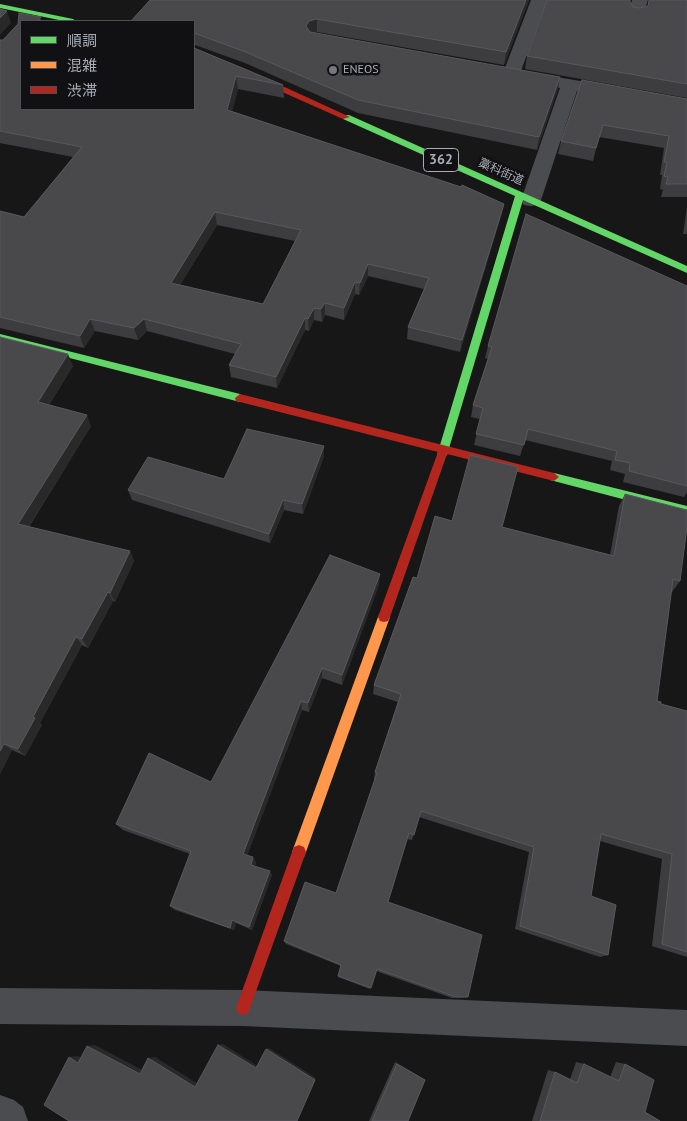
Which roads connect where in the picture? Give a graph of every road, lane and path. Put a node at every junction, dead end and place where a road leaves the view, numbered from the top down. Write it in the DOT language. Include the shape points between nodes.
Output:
graph roads {
  1 [pos="539,0"];
  2 [pos="0,6"];
  3 [pos="30,17"];
  4 [pos="62,20"];
  5 [pos="195,52"];
  6 [pos="493,70"];
  7 [pos="512,74"];
  8 [pos="570,84"];
  9 [pos="687,105"];
  10 [pos="526,197"];
  11 [pos="687,270"];
  12 [pos="0,337"];
  13 [pos="444,450"];
  14 [pos="687,511"];
  15 [pos="0,1006"];
  16 [pos="244,1008"];
  17 [pos="687,1028"];
  18 [pos="0,1114"];
  19 [pos="9,1121"];
  1 -- 7 [label="street"];
  2 -- 3 [label="main road"];
  3 -- 4 [label="main road"];
  5 -- 10 [label="main road, 藁科街道 / 362"];
  6 -- 7 [label="street"];
  7 -- 8 [label="street"];
  8 -- 9 [label="street"];
  8 -- 10 [label="street"];
  10 -- 11 [label="main road, 藁科街道 / 362"];
  10 -- 13 [label="main road"];
  12 -- 13 [label="main road"];
  13 -- 14 [label="main road"];
  13 -- 16 [label="main road"];
  15 -- 16 [label="street"];
  16 -- 17 [label="street"];
  18 -- 19 [label="street"];
}
